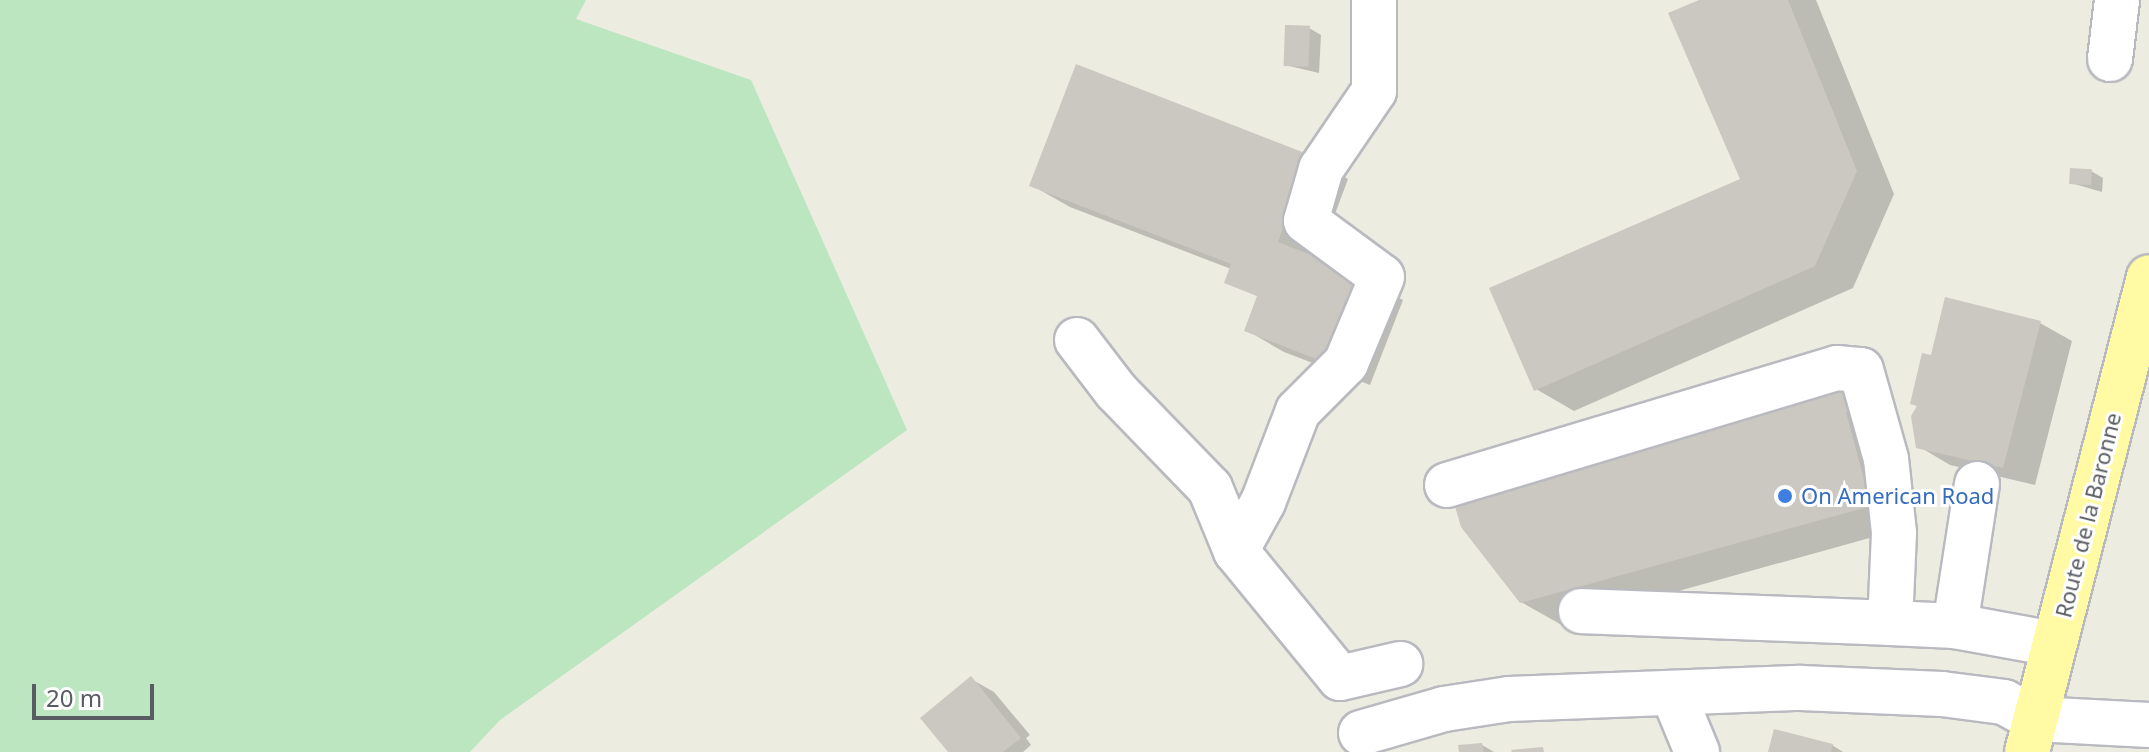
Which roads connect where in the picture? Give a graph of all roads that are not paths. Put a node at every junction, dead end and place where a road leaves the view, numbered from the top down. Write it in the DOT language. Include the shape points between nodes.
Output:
graph roads {
  1 [pos="1374,0"];
  2 [pos="2117,0"];
  3 [pos="2110,59"];
  4 [pos="2149,277"];
  5 [pos="1077,340"];
  6 [pos="1977,484"];
  7 [pos="1447,485"];
  8 [pos="1236,551"];
  9 [pos="1581,611"];
  10 [pos="1890,623"];
  11 [pos="1955,626"];
  12 [pos="2054,644"];
  13 [pos="1400,664"];
  14 [pos="1673,694"];
  15 [pos="2149,725"];
  16 [pos="1361,733"];
  17 [pos="2031,735"];
  18 [pos="1697,752"];
  1 -- 8 [label="lane" via="1374,91 1321,169 1306,221 1382,277 1346,363 1298,411 1263,502"];
  2 -- 3 [label="lane"];
  4 -- 12 [label="main road, Route de la Baronne"];
  5 -- 8 [label="lane" via="1116,391 1210,488"];
  6 -- 11 [label="lane"];
  7 -- 10 [label="lane" via="1837,368 1861,370 1886,459"];
  8 -- 13 [label="lane" via="1340,678"];
  9 -- 10 [label="lane"];
  10 -- 11 [label="lane"];
  11 -- 12 [label="lane"];
  12 -- 17 [label="main road, Route de la Baronne"];
  14 -- 16 [label="lane" via="1509,699 1444,709"];
  14 -- 17 [label="lane" via="1801,688 1942,694 2004,702"];
  14 -- 18 [label="lane"];
  15 -- 17 [label="lane"];
}
